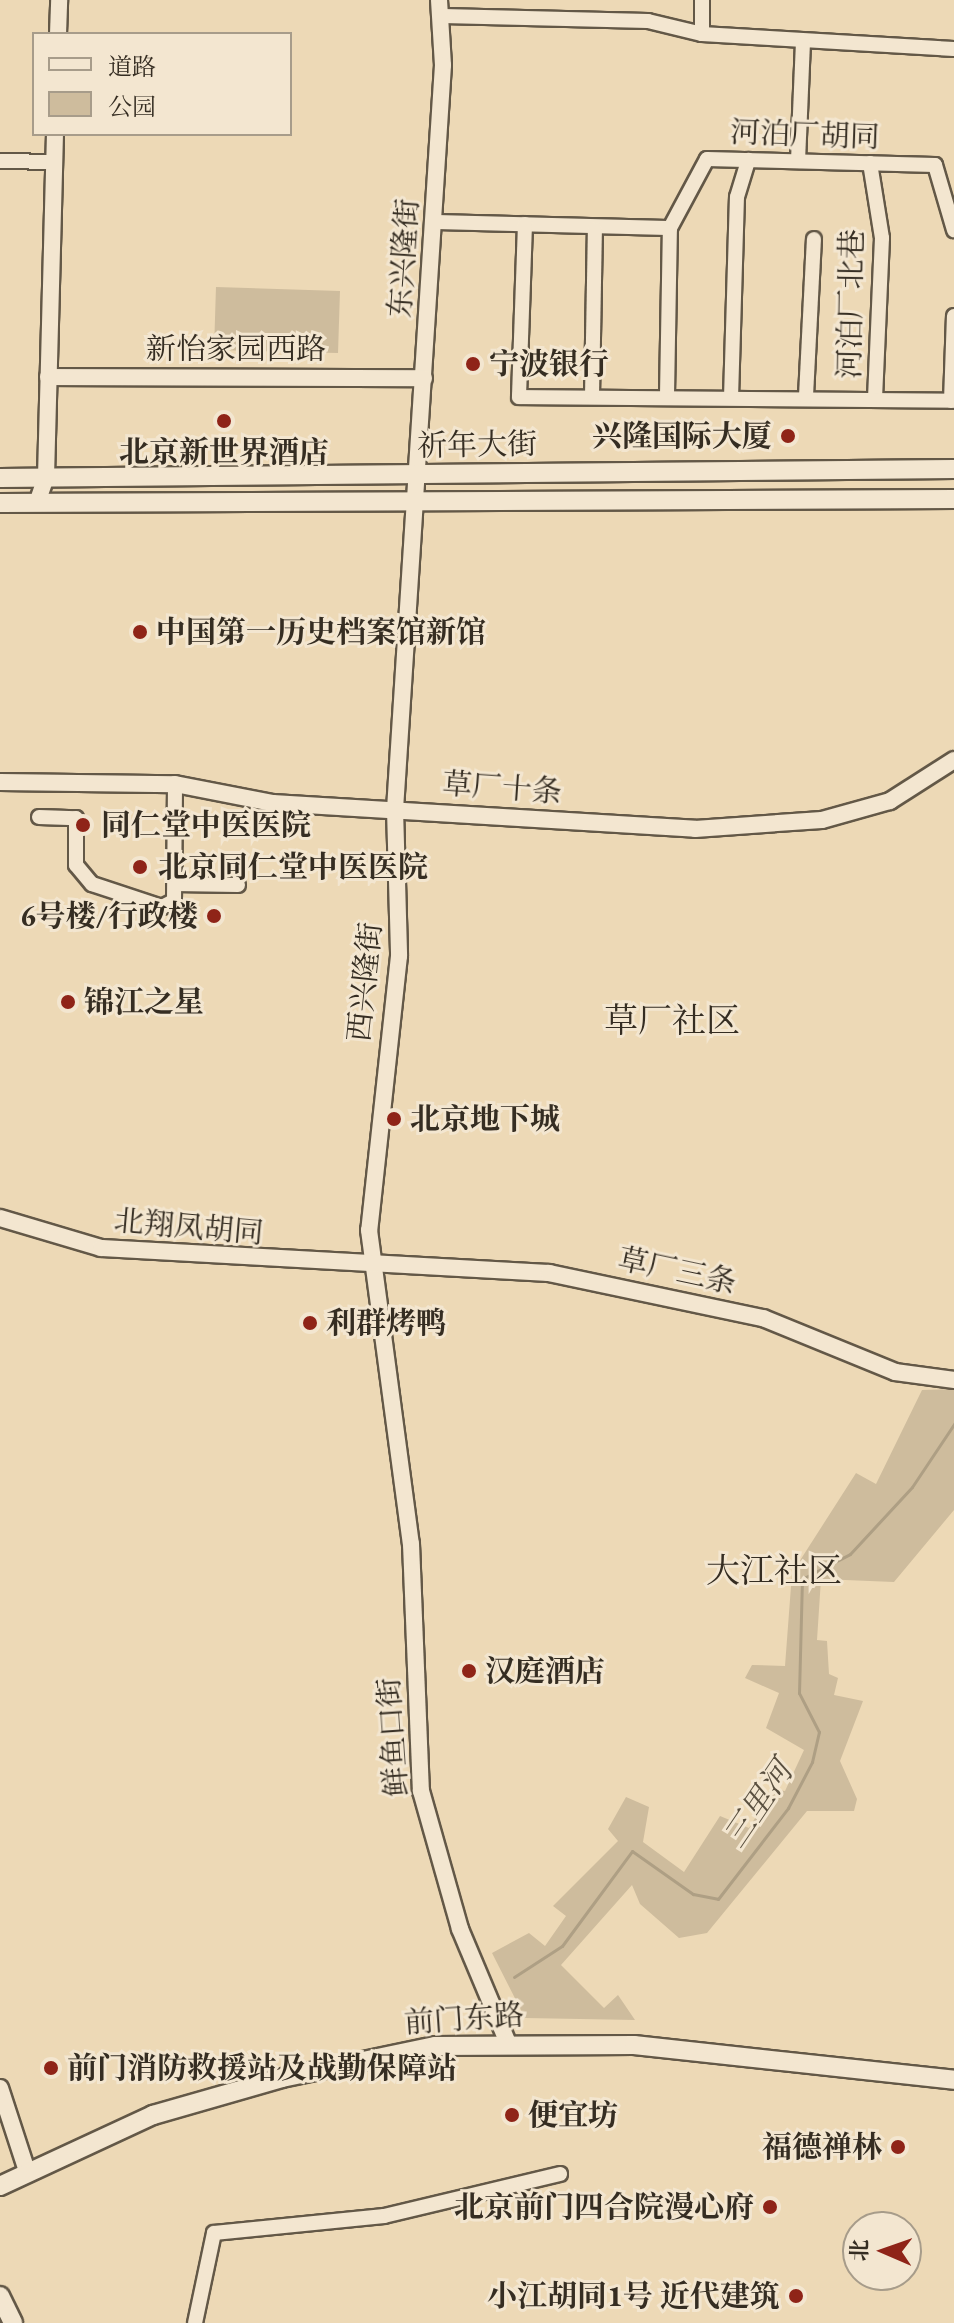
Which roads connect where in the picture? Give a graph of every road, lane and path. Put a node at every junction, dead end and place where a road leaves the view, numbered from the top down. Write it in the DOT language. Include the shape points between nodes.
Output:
graph roads {
  1 [pos="59,0"];
  2 [pos="702,0"];
  3 [pos="444,5"];
  4 [pos="58,32"];
  5 [pos="702,34"];
  6 [pos="803,41"];
  7 [pos="954,49"];
  8 [pos="55,136"];
  9 [pos="748,160"];
  10 [pos="0,161"];
  11 [pos="798,161"];
  12 [pos="55,162"];
  13 [pos="870,163"];
  14 [pos="434,222"];
  15 [pos="525,224"];
  16 [pos="670,228"];
  17 [pos="595,229"];
  18 [pos="954,230"];
  19 [pos="814,239"];
  20 [pos="954,316"];
  21 [pos="48,377"];
  22 [pos="424,378"];
  23 [pos="667,395"];
  24 [pos="592,396"];
  25 [pos="806,396"];
  26 [pos="731,398"];
  27 [pos="875,398"];
  28 [pos="953,401"];
  29 [pos="954,469"];
  30 [pos="420,474"];
  31 [pos="46,477"];
  32 [pos="0,478"];
  33 [pos="954,499"];
  34 [pos="0,503"];
  35 [pos="37,503"];
  36 [pos="415,503"];
  37 [pos="954,760"];
  38 [pos="0,782"];
  39 [pos="175,784"];
  40 [pos="395,809"];
  41 [pos="39,817"];
  42 [pos="175,884"];
  43 [pos="238,885"];
  44 [pos="0,1218"];
  45 [pos="377,1269"];
  46 [pos="954,1380"];
  47 [pos="402,1465"];
  48 [pos="507,2041"];
  49 [pos="954,2080"];
  50 [pos="0,2088"];
  51 [pos="28,2174"];
  52 [pos="560,2174"];
  53 [pos="0,2186"];
  54 [pos="0,2296"];
  55 [pos="13,2323"];
  56 [pos="195,2323"];
  1 -- 4 [label="street"];
  2 -- 5 [label="street"];
  3 -- 5 [label="street" via="648,21"];
  3 -- 14 [label="street, 东兴隆街"];
  5 -- 6 [label="street"];
  6 -- 7 [label="street"];
  6 -- 11 [label="street"];
  8 -- 12 [label="street"];
  9 -- 11 [label="street, 河泊厂胡同"];
  9 -- 16 [label="street, 河泊厂胡同" via="707,159"];
  9 -- 26 [label="street" via="737,197"];
  10 -- 12 [label="street"];
  11 -- 13 [label="street, 河泊厂胡同"];
  12 -- 21 [label="street"];
  13 -- 18 [label="street, 河泊厂胡同" via="935,165"];
  13 -- 27 [label="street, 河泊厂北巷" via="882,238"];
  14 -- 15 [label="street"];
  14 -- 22 [label="street, 东兴隆街"];
  15 -- 17 [label="street"];
  15 -- 24 [label="street" via="519,397"];
  16 -- 17 [label="street"];
  16 -- 23 [label="street, 河泊厂胡同"];
  17 -- 24 [label="street"];
  19 -- 25 [label="street"];
  20 -- 28 [label="street"];
  21 -- 22 [label="street, 新怡家园西路"];
  21 -- 31 [label="street"];
  22 -- 30 [label="street, 东兴隆街"];
  23 -- 24 [label="street"];
  23 -- 26 [label="street"];
  25 -- 26 [label="street"];
  25 -- 27 [label="street"];
  27 -- 28 [label="street"];
  29 -- 30 [label="main road, 祈年大街"];
  30 -- 31 [label="main road, 祈年大街"];
  30 -- 36 [label="street, 东兴隆街"];
  31 -- 32 [label="main road, 祈年大街"];
  31 -- 35 [label="street"];
  33 -- 36 [label="main road, 祈年大街"];
  34 -- 35 [label="main road, 祈年大街"];
  35 -- 36 [label="main road, 祈年大街"];
  36 -- 40 [label="street, 西兴隆街"];
  37 -- 40 [label="street, 草厂十条" via="890,801 822,820 695,829"];
  38 -- 39 [label="street, 草厂十条"];
  39 -- 40 [label="street, 草厂十条" via="273,803"];
  39 -- 42 [label="street"];
  40 -- 45 [label="street, 西兴隆街" via="399,956 369,1230"];
  41 -- 42 [label="street" via="76,818 76,865 95,886 154,907 174,901"];
  42 -- 43 [label="street"];
  44 -- 45 [label="street, 北翔凤胡同" via="101,1248"];
  45 -- 46 [label="street, 草厂三条" via="549,1273 763,1318 895,1372"];
  45 -- 47 [label="street, 西兴隆街"];
  47 -- 48 [label="street, 鲜鱼口街" via="421,1791 460,1929"];
  48 -- 49 [label="main road, 前门东路" via="634,2045"];
  48 -- 51 [label="main road, 前门东路" via="383,2054 224,2093 153,2115"];
  50 -- 51 [label="street"];
  51 -- 53 [label="main road, 前门东路"];
  52 -- 56 [label="street" via="384,2216 214,2233"];
  54 -- 55 [label="main road"];
}
